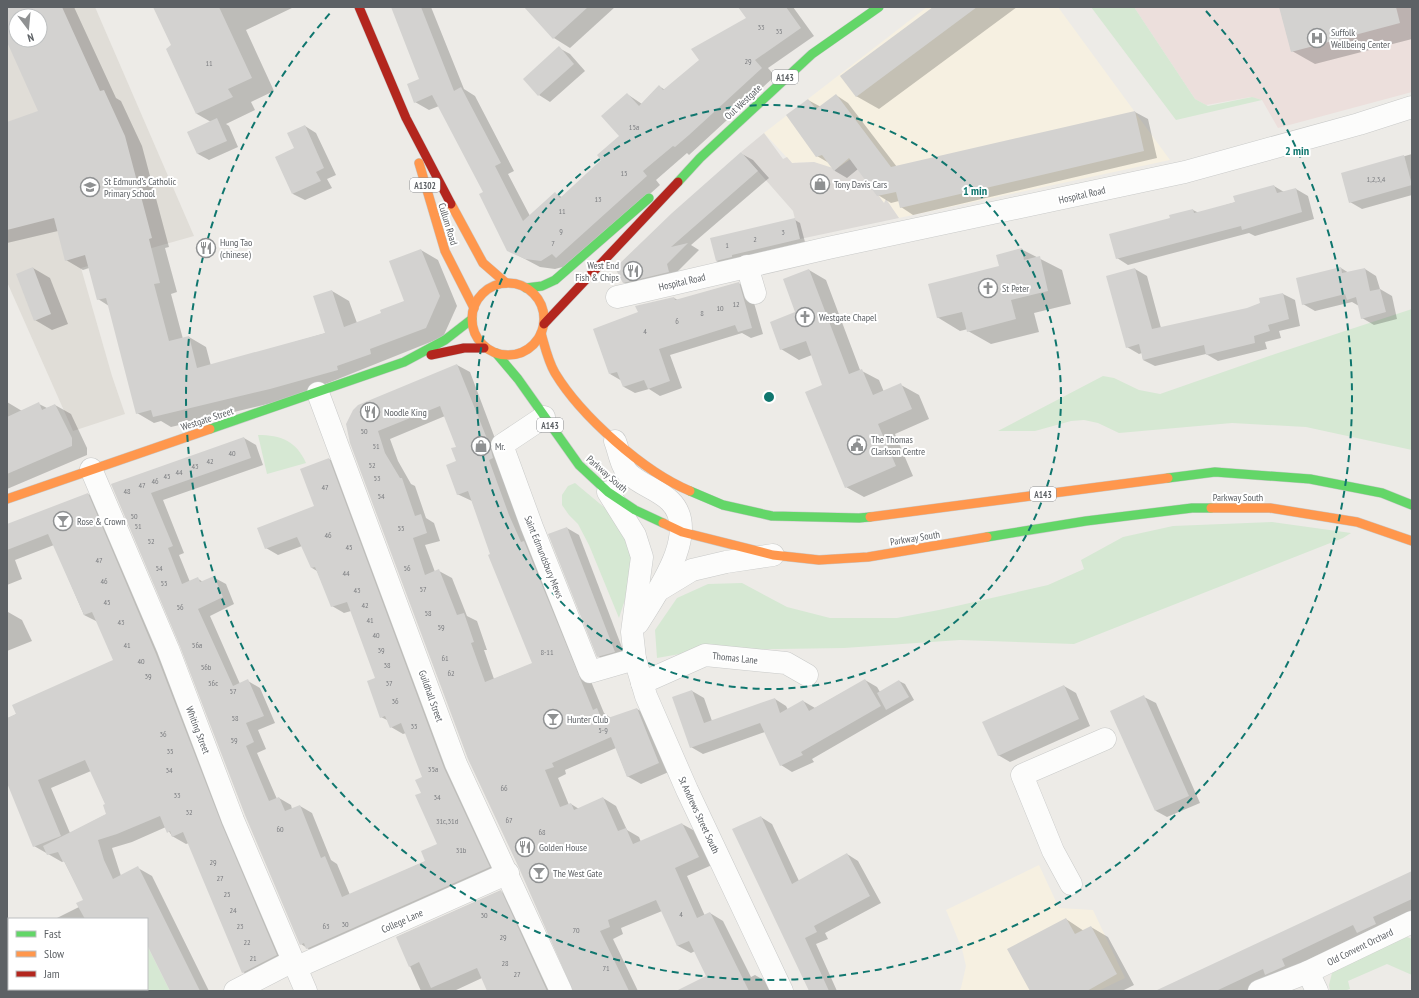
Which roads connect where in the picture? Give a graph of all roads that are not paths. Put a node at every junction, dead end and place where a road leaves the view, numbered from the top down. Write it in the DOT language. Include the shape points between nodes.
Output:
graph roads {
  1 [pos="359,7"];
  2 [pos="879,7"];
  3 [pos="1412,107"];
  4 [pos="406,118"];
  5 [pos="700,158"];
  6 [pos="747,266"];
  7 [pos="506,283"];
  8 [pos="526,288"];
  9 [pos="755,293"];
  10 [pos="617,297"];
  11 [pos="474,308"];
  12 [pos="472,319"];
  13 [pos="543,328"];
  14 [pos="484,348"];
  15 [pos="496,353"];
  16 [pos="414,358"];
  17 [pos="318,393"];
  18 [pos="544,417"];
  19 [pos="615,441"];
  20 [pos="91,469"];
  21 [pos="608,492"];
  22 [pos="7,499"];
  23 [pos="1412,505"];
  24 [pos="682,532"];
  25 [pos="1412,541"];
  26 [pos="773,555"];
  27 [pos="657,591"];
  28 [pos="632,632"];
  29 [pos="635,659"];
  30 [pos="807,675"];
  31 [pos="642,683"];
  32 [pos="1105,739"];
  33 [pos="508,873"];
  34 [pos="1071,884"];
  35 [pos="1412,922"];
  36 [pos="294,965"];
  37 [pos="1312,981"];
  38 [pos="235,991"];
  39 [pos="306,991"];
  40 [pos="561,991"];
  41 [pos="782,991"];
  42 [pos="1259,991"];
  1 -- 4 [label="main road, Cullum Road / A1302"];
  2 -- 5 [label="main road, Out Westgate / A143" via="812,54"];
  3 -- 6 [label="street, Hospital Road" via="1185,172"];
  4 -- 7 [label="main road, Cullum Road / A1302" via="483,263"];
  4 -- 11 [label="main road, Cullum Road / A1302" via="445,251"];
  5 -- 8 [label="main road, Out Westgate / A143" via="635,208 555,280 542,286"];
  5 -- 13 [label="main road, Out Westgate / A143"];
  6 -- 9 [label="street"];
  6 -- 10 [label="street, Hospital Road"];
  7 -- 8 [label="main road, A143"];
  7 -- 11 [label="main road" via="486,291"];
  8 -- 13 [label="main road, A143" via="540,304 544,314"];
  11 -- 12 [label="main road"];
  12 -- 14 [label="main road" via="476,336"];
  12 -- 16 [label="main road, Westgate Street" via="459,331"];
  13 -- 15 [label="main road, A143" via="536,342 528,350 507,355"];
  13 -- 19 [label="main road, A143" via="548,358 555,373 571,395"];
  14 -- 15 [label="main road, A143"];
  14 -- 16 [label="main road, Westgate Street" via="464,348"];
  15 -- 18 [label="main road, Parkway South / A143"];
  16 -- 17 [label="main road, Westgate Street"];
  17 -- 20 [label="main road, Westgate Street"];
  17 -- 33 [label="street, Guildhall Street" via="456,764"];
  18 -- 21 [label="main road, Parkway South / A143" via="580,465"];
  18 -- 29 [label="street, Saint Edmundsbury Mews" via="502,445 532,527 590,672"];
  19 -- 23 [label="main road, A143" via="676,485 723,505 772,516 859,518 1214,472 1310,479 1382,493"];
  19 -- 24 [label="street" via="629,474 671,501"];
  20 -- 22 [label="main road, Westgate Street"];
  20 -- 36 [label="street, Whiting Street" via="165,642 233,820"];
  21 -- 24 [label="main road, Parkway South / A143" via="635,510"];
  21 -- 28 [label="street, St Andrews Street South" via="635,535 642,557"];
  24 -- 26 [label="main road, Parkway South / A143"];
  24 -- 27 [label="street" via="672,565"];
  25 -- 26 [label="main road, Parkway South / A143" via="1358,522 1284,510 1192,508 1086,521 868,557 819,560"];
  26 -- 27 [label="street" via="692,570"];
  27 -- 28 [label="street"];
  28 -- 29 [label="street, St Andrews Street South"];
  29 -- 31 [label="street, St Andrews Street South"];
  30 -- 31 [label="street, Thomas Lane" via="786,663 705,655"];
  31 -- 41 [label="street, St Andrews Street South" via="687,790"];
  32 -- 34 [label="street" via="1022,775 1053,851"];
  33 -- 36 [label="street, College Lane"];
  33 -- 40 [label="street, Guildhall Street"];
  35 -- 37 [label="street, Old Convent Orchard"];
  36 -- 38 [label="street, College Lane"];
  36 -- 39 [label="street, Whiting Street"];
  37 -- 42 [label="street, Old Convent Orchard"];
}
